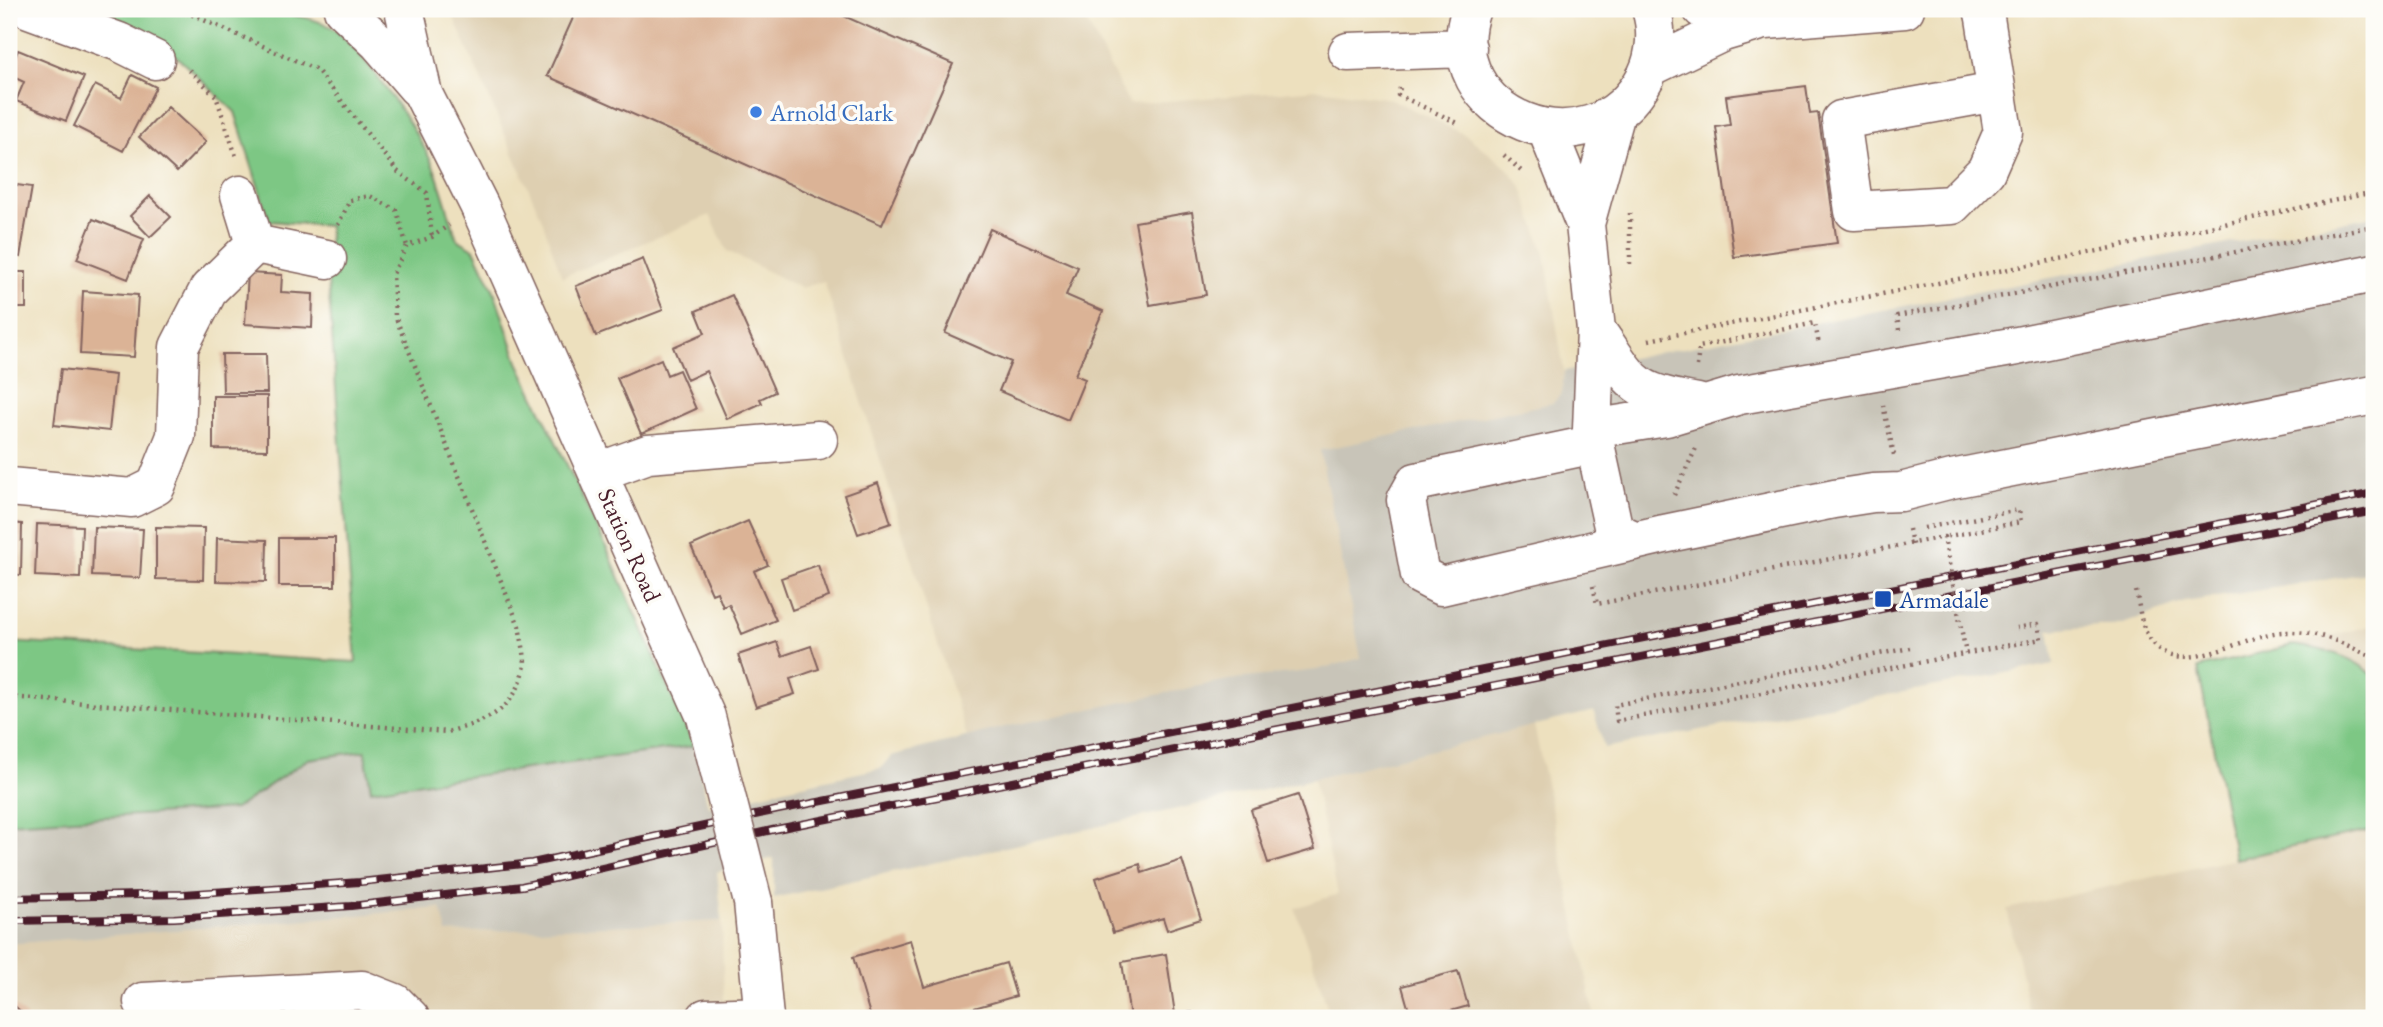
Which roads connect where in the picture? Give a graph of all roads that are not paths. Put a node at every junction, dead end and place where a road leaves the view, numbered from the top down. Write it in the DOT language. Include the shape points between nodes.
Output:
graph roads {
  1 [pos="29,9"];
  2 [pos="343,9"];
  3 [pos="404,9"];
  4 [pos="1471,9"];
  5 [pos="1651,9"];
  6 [pos="1702,9"];
  7 [pos="1905,9"];
  8 [pos="1983,9"];
  9 [pos="1766,20"];
  10 [pos="1467,48"];
  11 [pos="1348,52"];
  12 [pos="171,64"];
  13 [pos="1650,67"];
  14 [pos="1996,92"];
  15 [pos="423,94"];
  16 [pos="1616,113"];
  17 [pos="1547,130"];
  18 [pos="240,195"];
  19 [pos="1585,224"];
  20 [pos="255,244"];
  21 [pos="327,259"];
  22 [pos="2374,273"];
  23 [pos="1596,330"];
  24 [pos="2374,396"];
  25 [pos="1705,405"];
  26 [pos="1594,437"];
  27 [pos="818,440"];
  28 [pos="598,472"];
  29 [pos="9,487"];
  30 [pos="1649,537"];
  31 [pos="143,1002"];
  32 [pos="764,1017"];
  33 [pos="410,1018"];
  34 [pos="706,1018"];
  1 -- 12 [label="street"];
  2 -- 15 [label="street, Station Road"];
  3 -- 15 [label="street, Station Road"];
  4 -- 10 [label="street"];
  5 -- 13 [label="street" via="1655,42"];
  6 -- 9 [label="street"];
  7 -- 9 [label="street"];
  8 -- 14 [label="street"];
  9 -- 13 [label="street" via="1723,32"];
  10 -- 11 [label="street"];
  10 -- 17 [label="street" via="1473,71 1494,102 1523,123"];
  13 -- 16 [label="street" via="1637,93"];
  15 -- 28 [label="street, Station Road" via="479,205"];
  16 -- 17 [label="street" via="1583,127"];
  16 -- 19 [label="street"];
  17 -- 19 [label="street"];
  18 -- 20 [label="street"];
  19 -- 23 [label="street"];
  20 -- 21 [label="street"];
  20 -- 29 [label="street" via="209,289 179,347 176,436 156,486 132,498"];
  22 -- 25 [label="street"];
  23 -- 25 [label="street" via="1628,378 1656,397"];
  23 -- 26 [label="street"];
  24 -- 30 [label="street" via="1901,492 1823,501"];
  25 -- 26 [label="street"];
  26 -- 30 [label="street" via="1614,531"];
  26 -- 30 [label="street" via="1416,482 1406,500 1420,575 1441,586"];
  27 -- 28 [label="street" via="648,454"];
  28 -- 32 [label="street, Station Road, bridge" via="706,717 753,902"];
  31 -- 33 [label="street" via="362,990 394,1003"];
  32 -- 34 [label="street"];
}
